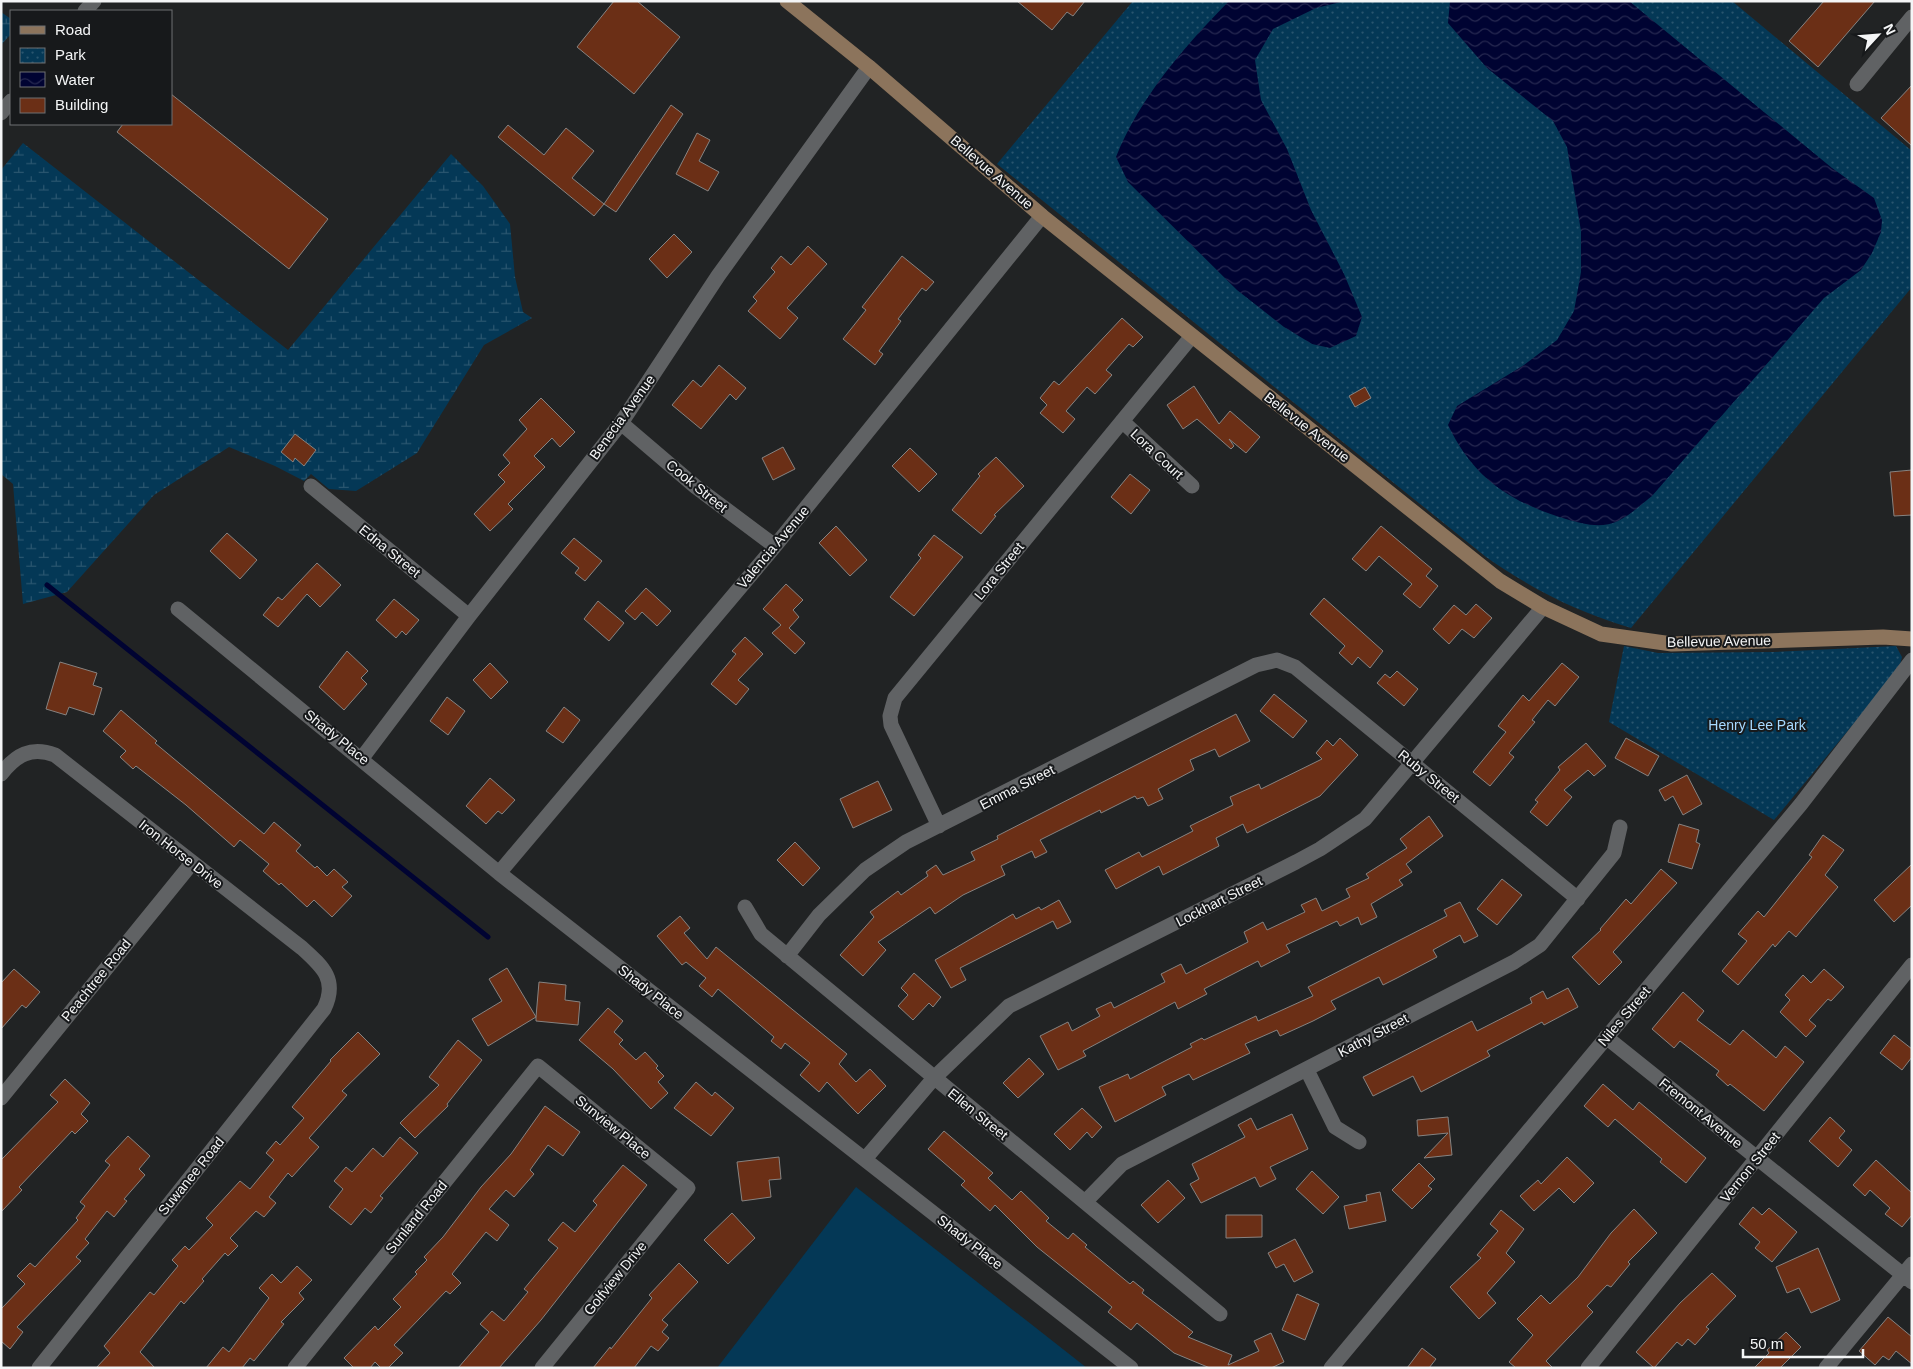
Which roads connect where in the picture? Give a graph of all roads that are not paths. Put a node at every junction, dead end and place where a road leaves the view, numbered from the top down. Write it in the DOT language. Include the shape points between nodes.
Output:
graph roads {
  1 [pos="787,1"];
  2 [pos="1912,17"];
  3 [pos="870,67"];
  4 [pos="1856,84"];
  5 [pos="10,102"];
  6 [pos="1,113"];
  7 [pos="1042,216"];
  8 [pos="1192,336"];
  9 [pos="1122,421"];
  10 [pos="621,423"];
  11 [pos="311,486"];
  12 [pos="1192,486"];
  13 [pos="775,546"];
  14 [pos="178,608"];
  15 [pos="1543,608"];
  16 [pos="469,616"];
  17 [pos="1912,639"];
  18 [pos="1277,660"];
  19 [pos="1912,660"];
  20 [pos="362,758"];
  21 [pos="1412,762"];
  22 [pos="1,774"];
  23 [pos="940,826"];
  24 [pos="1620,827"];
  25 [pos="192,863"];
  26 [pos="499,873"];
  27 [pos="1578,899"];
  28 [pos="745,907"];
  29 [pos="787,956"];
  30 [pos="1912,965"];
  31 [pos="328,978"];
  32 [pos="1606,1037"];
  33 [pos="538,1066"];
  34 [pos="1307,1070"];
  35 [pos="934,1078"];
  36 [pos="1,1098"];
  37 [pos="1359,1142"];
  38 [pos="1758,1158"];
  39 [pos="865,1159"];
  40 [pos="688,1188"];
  41 [pos="1085,1202"];
  42 [pos="1909,1274"];
  43 [pos="1220,1314"];
  44 [pos="39,1368"];
  45 [pos="295,1368"];
  46 [pos="542,1368"];
  47 [pos="1130,1368"];
  48 [pos="1331,1368"];
  49 [pos="1588,1368"];
  50 [pos="1826,1368"];
  1 -- 3 [label="street, Bellevue Avenue"];
  2 -- 4 [label="street"];
  3 -- 7 [label="street, Bellevue Avenue"];
  3 -- 10 [label="street, Benecia Avenue" via="718,276"];
  5 -- 6 [label="street"];
  7 -- 8 [label="street, Bellevue Avenue"];
  7 -- 13 [label="street, Valencia Avenue"];
  8 -- 9 [label="street, Lora Street"];
  8 -- 15 [label="street, Bellevue Avenue" via="1500,581"];
  9 -- 12 [label="street, Lora Court"];
  9 -- 23 [label="street, Lora Street" via="895,698 891,726"];
  10 -- 13 [label="street, Cook Street" via="696,487"];
  10 -- 16 [label="street, Benecia Avenue"];
  11 -- 16 [label="street, Edna Street"];
  13 -- 26 [label="street, Valencia Avenue"];
  14 -- 20 [label="street, Shady Place"];
  15 -- 17 [label="street, Bellevue Avenue" via="1601,634 1672,644 1883,637"];
  15 -- 21 [label="street, Lockhart Street"];
  16 -- 20 [label="street, Benecia Avenue"];
  18 -- 21 [label="street, Ruby Street" via="1295,668"];
  18 -- 23 [label="street, Emma Street" via="1256,664"];
  19 -- 32 [label="street, Niles Street" via="1801,804"];
  20 -- 26 [label="street, Shady Place"];
  21 -- 27 [label="street, Ruby Street"];
  21 -- 35 [label="street, Lockhart Street" via="1365,819 1320,849 1009,1006"];
  22 -- 25 [label="street, Iron Horse Drive" via="23,754 39,750 55,755"];
  23 -- 29 [label="street, Emma Street" via="906,842 865,870 819,914"];
  24 -- 27 [label="street, Kathy Street" via="1614,853"];
  25 -- 31 [label="street, Iron Horse Drive" via="302,948"];
  25 -- 36 [label="street, Peachtree Road"];
  26 -- 39 [label="street, Shady Place"];
  27 -- 34 [label="street, Kathy Street" via="1540,945 1514,962"];
  28 -- 29 [label="street, Ellen Street" via="761,934"];
  29 -- 35 [label="street, Ellen Street"];
  30 -- 38 [label="street, Vernon Street"];
  31 -- 44 [label="street, Suwanee Road" via="330,994 324,1009"];
  32 -- 38 [label="street, Fremont Avenue"];
  32 -- 48 [label="street, Niles Street"];
  33 -- 40 [label="street, Sunview Place"];
  33 -- 45 [label="street, Sunland Road"];
  34 -- 37 [label="street" via="1335,1127"];
  34 -- 41 [label="street, Kathy Street" via="1122,1164"];
  35 -- 39 [label="street, Lockhart Street"];
  35 -- 41 [label="street, Ellen Street"];
  38 -- 42 [label="street, Fremont Avenue"];
  38 -- 49 [label="street, Vernon Street"];
  39 -- 47 [label="street, Shady Place"];
  40 -- 46 [label="street, Golfview Drive"];
  41 -- 43 [label="street, Ellen Street"];
  42 -- 50 [label="street"];
}
